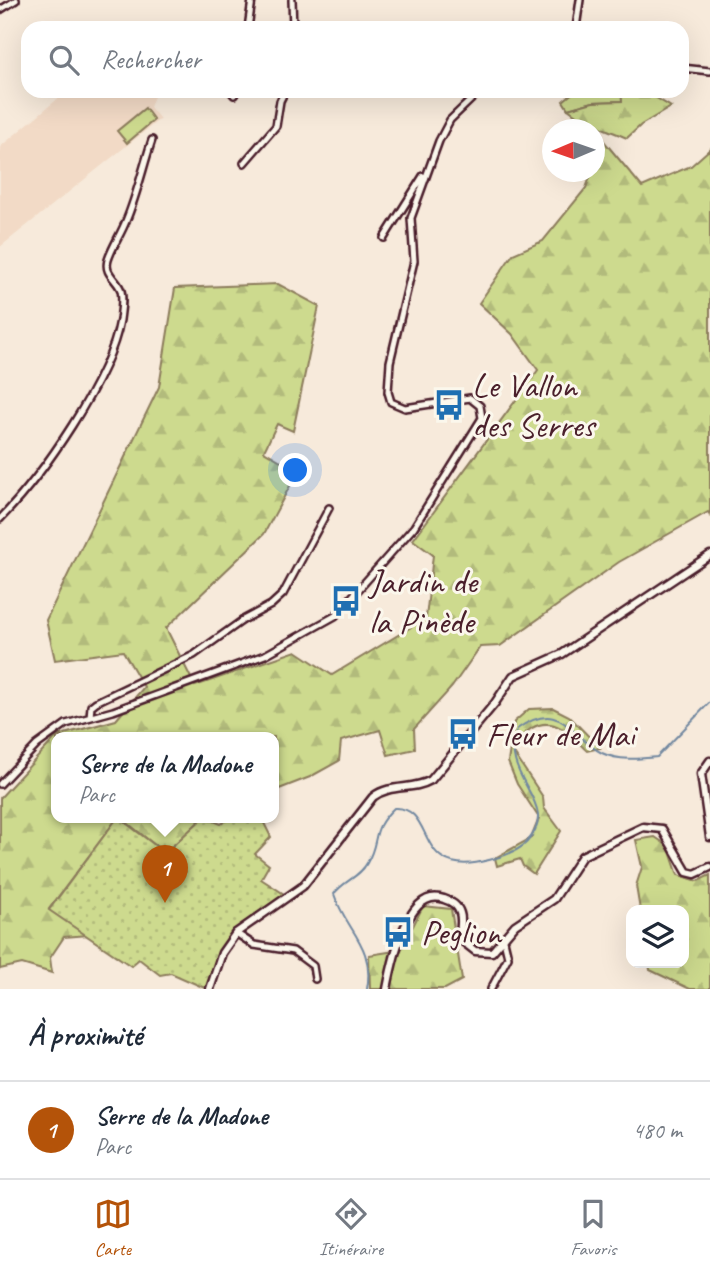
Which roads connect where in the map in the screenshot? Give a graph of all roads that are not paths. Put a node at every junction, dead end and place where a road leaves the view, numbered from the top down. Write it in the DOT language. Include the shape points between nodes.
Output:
graph roads {
  1 [pos="16,0"];
  2 [pos="252,0"];
  3 [pos="292,0"];
  4 [pos="580,0"];
  5 [pos="0,9"];
  6 [pos="249,21"];
  7 [pos="293,21"];
  8 [pos="577,21"];
  9 [pos="689,69"];
  10 [pos="710,71"];
  11 [pos="282,98"];
  12 [pos="473,98"];
  13 [pos="152,140"];
  14 [pos="244,163"];
  15 [pos="424,176"];
  16 [pos="384,238"];
  17 [pos="329,508"];
  18 [pos="0,519"];
  19 [pos="710,555"];
  20 [pos="90,717"];
  21 [pos="54,732"];
  22 [pos="51,735"];
  23 [pos="710,761"];
  24 [pos="0,784"];
  25 [pos="710,836"];
  26 [pos="710,867"];
  27 [pos="236,933"];
  28 [pos="504,940"];
  29 [pos="315,979"];
  30 [pos="210,989"];
  31 [pos="387,989"];
  32 [pos="491,989"];
  1 -- 5 [label="street"];
  2 -- 6 [label="street"];
  3 -- 7 [label="street"];
  4 -- 8 [label="street"];
  9 -- 10 [label="street"];
  11 -- 14 [label="street" via="276,126"];
  12 -- 15 [label="street" via="450,120"];
  13 -- 18 [label="street" via="127,220 108,261 108,271 121,294 112,346 46,464"];
  15 -- 16 [label="street"];
  15 -- 20 [label="street" via="411,218 414,261 390,362 388,397 397,407 405,408 470,397 482,411 438,491 414,527 344,609 327,622 265,655"];
  17 -- 20 [label="street" via="283,594 271,605 194,655 96,702"];
  19 -- 27 [label="street" via="562,654 513,677 431,780 418,787 387,789 373,797 303,886"];
  20 -- 21 [label="street"];
  22 -- 24 [label="street"];
  23 -- 25 [label="street" via="701,774"];
  26 -- 28 [label="street" via="695,874 687,872 662,829 643,827 582,856 554,899 515,925"];
  27 -- 29 [label="street" via="254,945 293,951 313,966"];
  27 -- 30 [label="street" via="222,953"];
  28 -- 31 [label="street" via="492,952 475,951 461,940 460,911 455,905 440,898 424,900 404,932"];
  28 -- 32 [label="street" via="508,957"];
}
